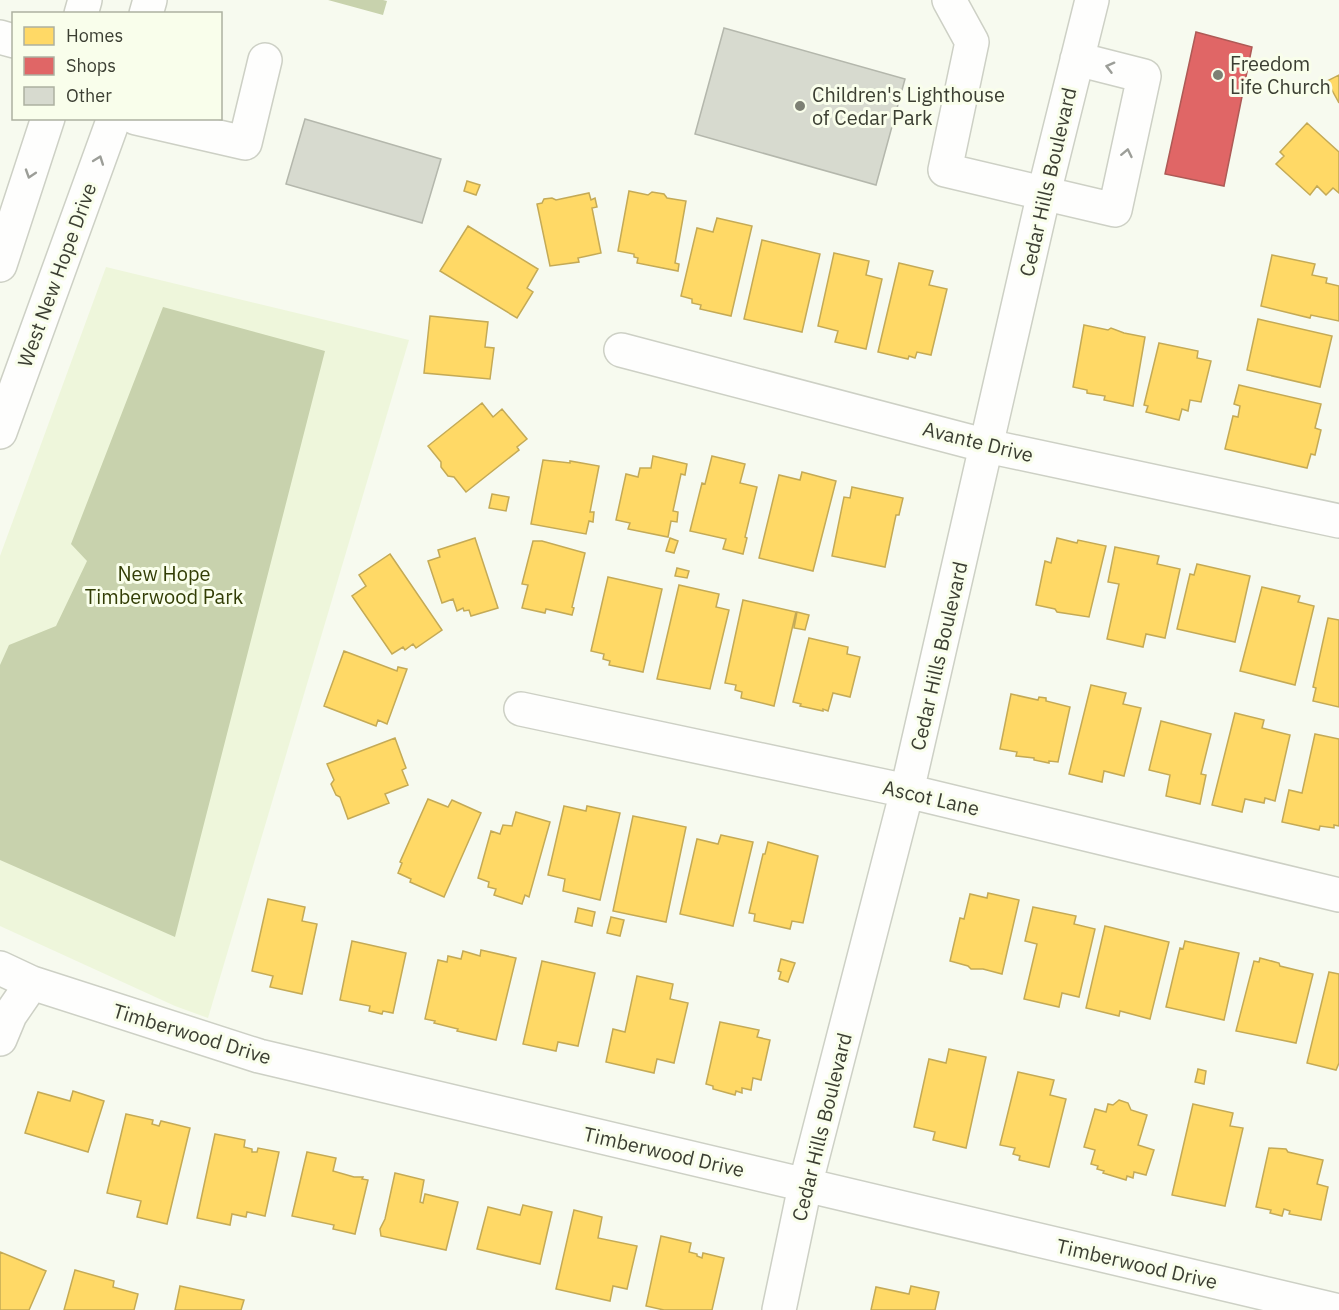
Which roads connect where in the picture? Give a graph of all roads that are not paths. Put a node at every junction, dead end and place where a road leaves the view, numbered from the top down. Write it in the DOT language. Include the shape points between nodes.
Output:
graph roads {
  1 [pos="949,0"];
  2 [pos="1092,0"];
  3 [pos="1077,59"];
  4 [pos="264,60"];
  5 [pos="47,120"];
  6 [pos="113,120"];
  7 [pos="145,120"];
  8 [pos="1044,193"];
  9 [pos="0,265"];
  10 [pos="621,350"];
  11 [pos="0,432"];
  12 [pos="987,446"];
  13 [pos="1339,520"];
  14 [pos="521,709"];
  15 [pos="907,792"];
  16 [pos="1339,895"];
  17 [pos="0,969"];
  18 [pos="32,984"];
  19 [pos="0,1039"];
  20 [pos="806,1186"];
  21 [pos="779,1310"];
  22 [pos="1335,1310"];
  1 -- 8 [label="street" via="972,42 945,170"];
  2 -- 3 [label="street, Cedar Hills Boulevard"];
  3 -- 8 [label="street, Cedar Hills Boulevard"];
  8 -- 3 [label="street, one-way" via="1115,210 1144,76"];
  4 -- 7 [label="street" via="245,143"];
  5 -- 9 [label="street, one-way"];
  11 -- 6 [label="street, West New Hope Drive, one-way"];
  8 -- 12 [label="street, Cedar Hills Boulevard"];
  10 -- 12 [label="street, Avante Drive"];
  12 -- 13 [label="street, Avante Drive"];
  12 -- 15 [label="street, Cedar Hills Boulevard"];
  14 -- 15 [label="street, Ascot Lane"];
  15 -- 16 [label="street, Ascot Lane"];
  15 -- 20 [label="street, Cedar Hills Boulevard"];
  17 -- 18 [label="street, Timberwood Drive"];
  18 -- 19 [label="street" via="10,1015"];
  18 -- 20 [label="street, Timberwood Drive" via="259,1056"];
  20 -- 21 [label="street, Cedar Hills Boulevard"];
  20 -- 22 [label="street, Timberwood Drive"];
}
